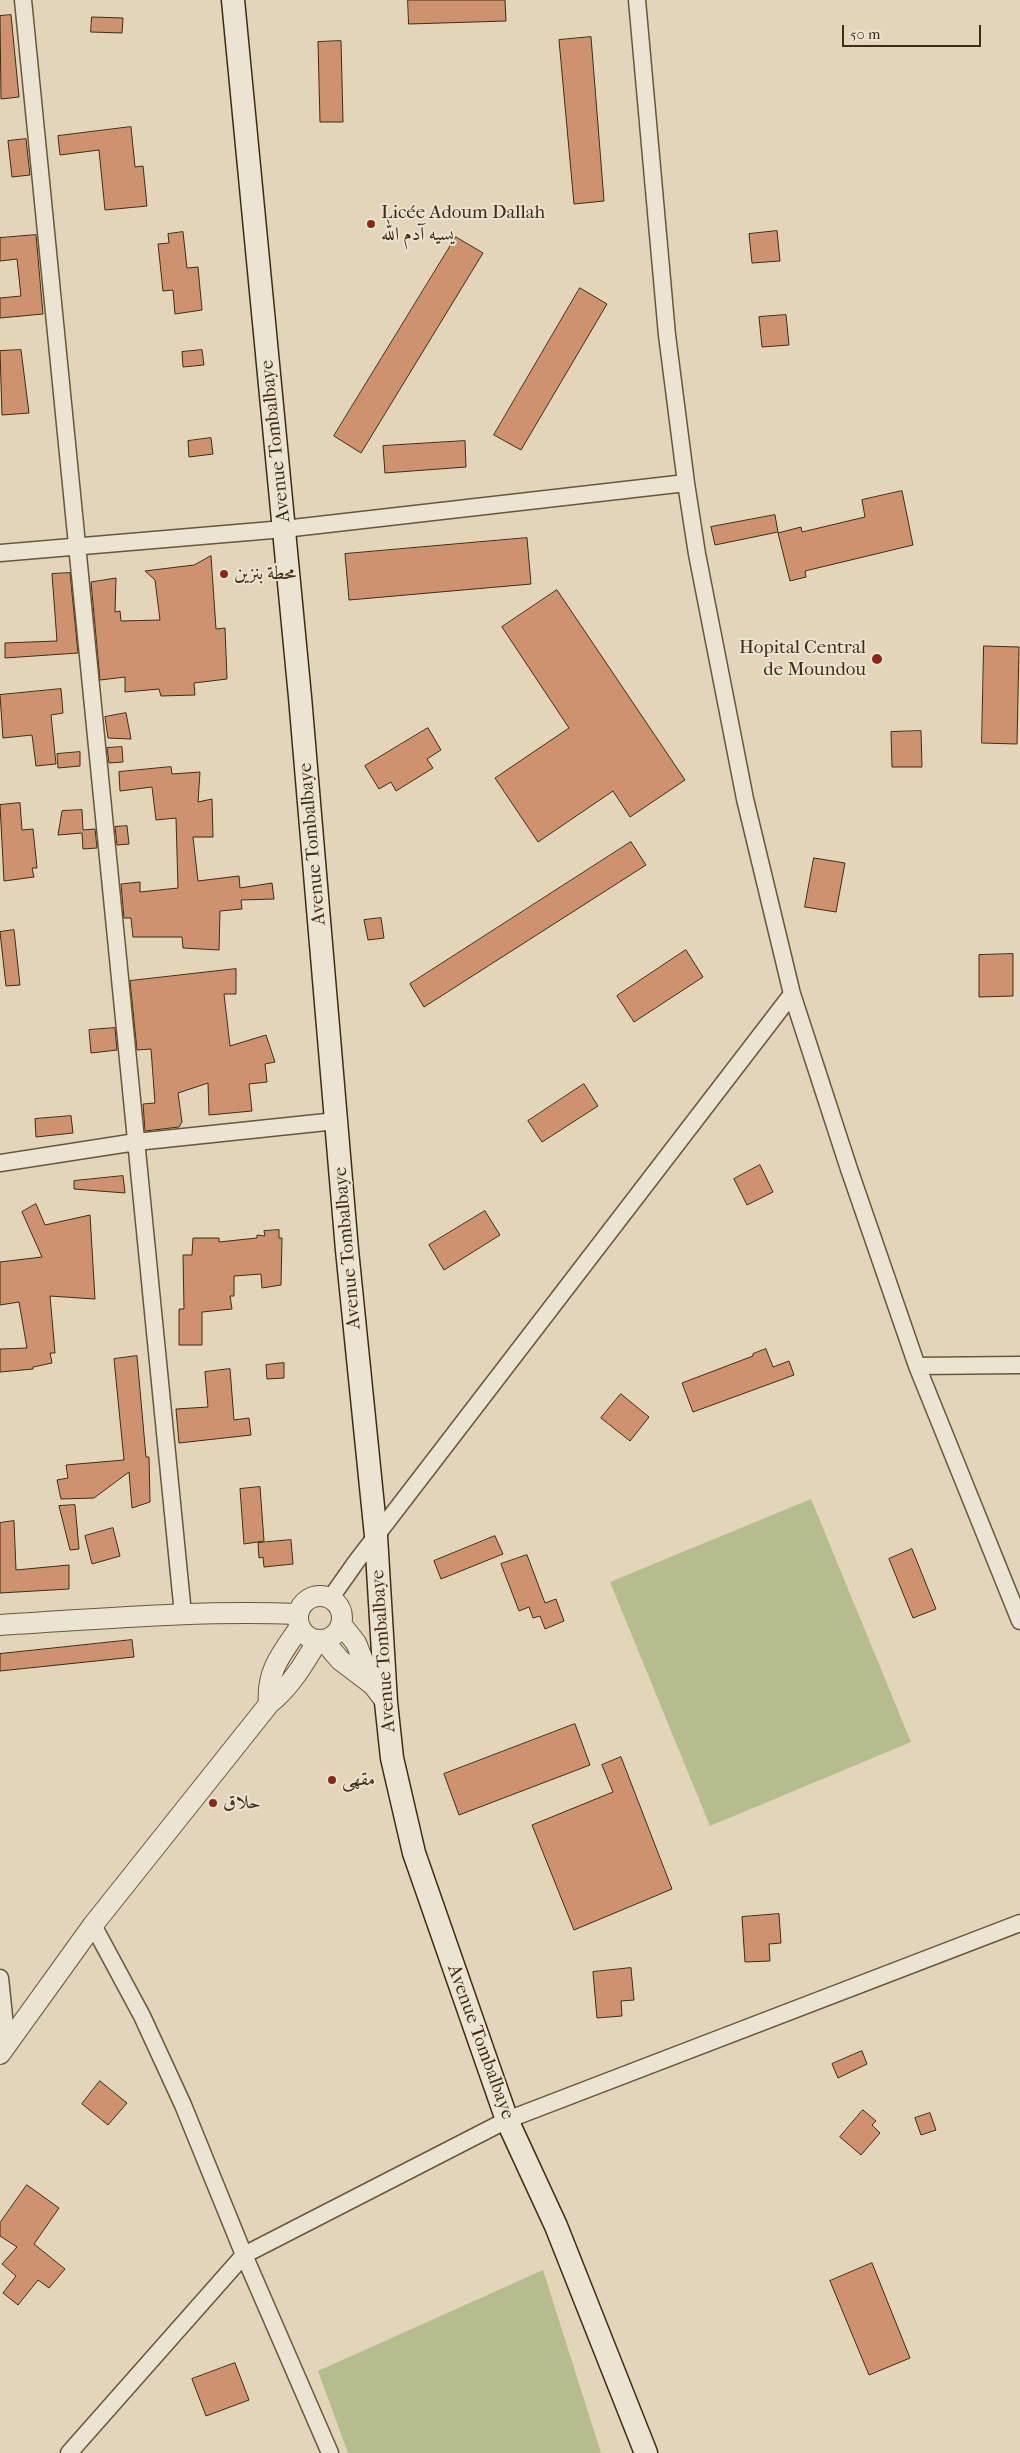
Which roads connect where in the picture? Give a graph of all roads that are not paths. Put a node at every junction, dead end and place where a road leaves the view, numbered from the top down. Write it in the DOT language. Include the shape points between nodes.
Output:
graph roads {
  1 [pos="23,0"];
  2 [pos="233,0"];
  3 [pos="637,0"];
  4 [pos="686,483"];
  5 [pos="284,529"];
  6 [pos="77,546"];
  7 [pos="0,553"];
  8 [pos="792,994"];
  9 [pos="336,1120"];
  10 [pos="136,1142"];
  11 [pos="0,1163"];
  12 [pos="1020,1365"];
  13 [pos="917,1366"];
  14 [pos="376,1536"];
  15 [pos="330,1599"];
  16 [pos="183,1614"];
  17 [pos="299,1621"];
  18 [pos="1020,1621"];
  19 [pos="341,1624"];
  20 [pos="0,1625"];
  21 [pos="321,1640"];
  22 [pos="379,1694"];
  23 [pos="269,1704"];
  24 [pos="1020,1923"];
  25 [pos="93,1925"];
  26 [pos="0,1978"];
  27 [pos="3,2050"];
  28 [pos="507,2120"];
  29 [pos="244,2255"];
  30 [pos="69,2453"];
  31 [pos="330,2453"];
  32 [pos="646,2453"];
  1 -- 6 [label="street"];
  2 -- 5 [label="main road, Avenue Tombalbaye"];
  3 -- 4 [label="street" via="667,335"];
  4 -- 5 [label="street"];
  4 -- 8 [label="street" via="745,799"];
  5 -- 6 [label="street"];
  5 -- 9 [label="main road, Avenue Tombalbaye"];
  6 -- 7 [label="street"];
  6 -- 10 [label="street"];
  8 -- 13 [label="street"];
  8 -- 14 [label="street"];
  9 -- 10 [label="street"];
  9 -- 14 [label="main road, Avenue Tombalbaye"];
  10 -- 11 [label="street"];
  10 -- 16 [label="street"];
  12 -- 13 [label="street"];
  13 -- 18 [label="street"];
  14 -- 15 [label="street"];
  14 -- 22 [label="main road, Avenue Tombalbaye"];
  15 -- 17 [label="street" via="309,1599 302,1606"];
  15 -- 19 [label="street" via="339,1608"];
  16 -- 17 [label="street" via="239,1612"];
  16 -- 20 [label="street"];
  17 -- 21 [label="street" via="307,1636"];
  17 -- 23 [label="street" via="267,1686"];
  19 -- 21 [label="street" via="335,1634"];
  19 -- 22 [label="street" via="356,1643"];
  21 -- 22 [label="street"];
  21 -- 23 [label="street" via="281,1694"];
  22 -- 28 [label="main road, Avenue Tombalbaye" via="414,1853"];
  23 -- 25 [label="street"];
  24 -- 28 [label="street"];
  25 -- 27 [label="street"];
  25 -- 29 [label="street" via="142,2016"];
  26 -- 27 [label="street"];
  28 -- 29 [label="street"];
  28 -- 32 [label="main road, Avenue Tombalbaye" via="556,2226"];
  29 -- 30 [label="street"];
  29 -- 31 [label="street"];
}
